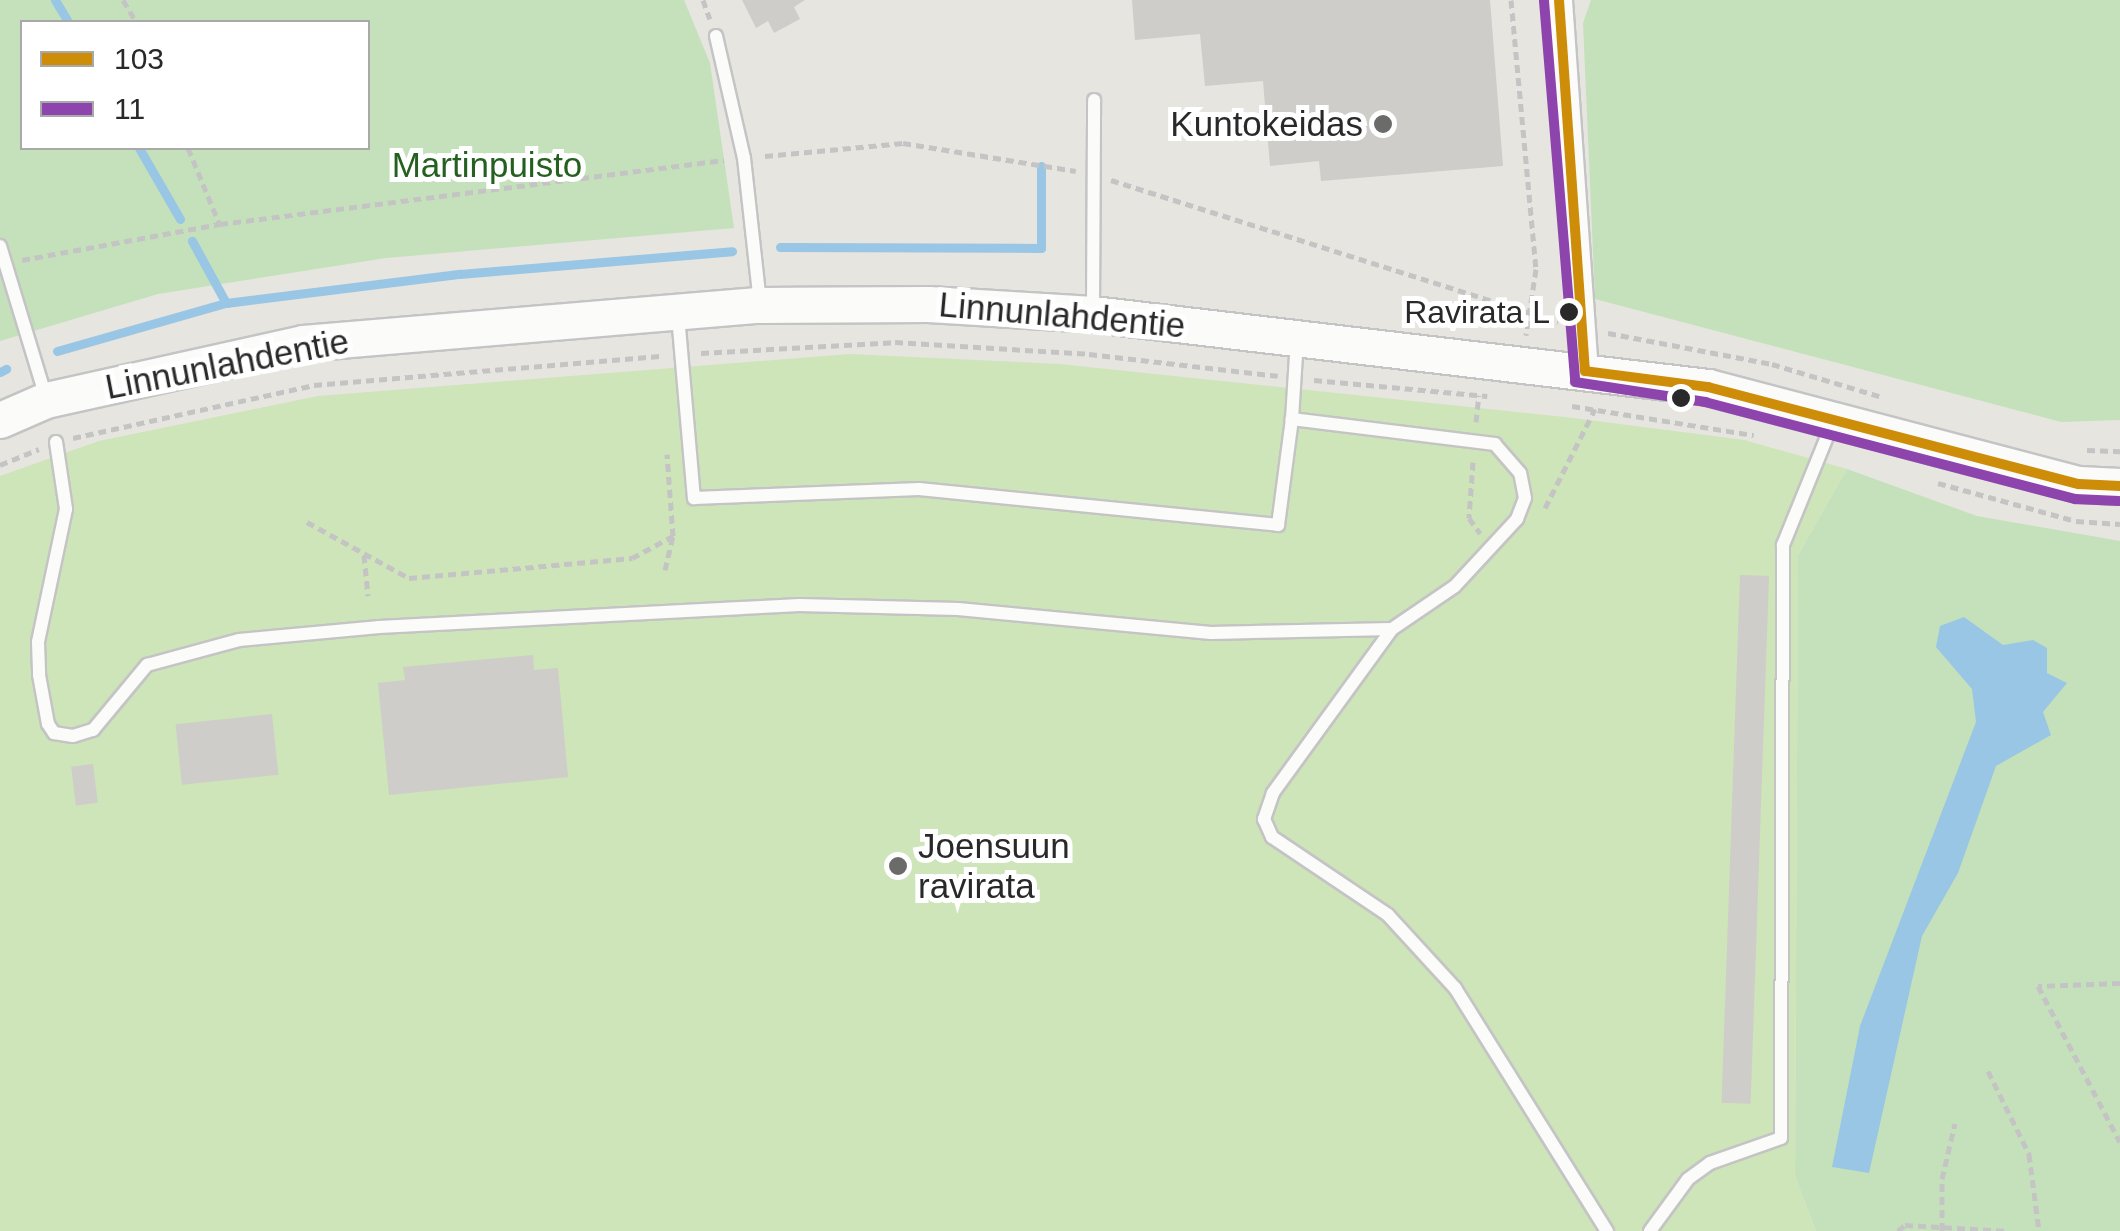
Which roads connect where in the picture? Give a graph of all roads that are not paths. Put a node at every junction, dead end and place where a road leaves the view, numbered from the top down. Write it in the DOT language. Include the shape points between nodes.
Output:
graph roads {
  1 [pos="1559,0"];
  2 [pos="716,36"];
  3 [pos="1094,100"];
  4 [pos="0,246"];
  5 [pos="760,305"];
  6 [pos="678,314"];
  7 [pos="1093,314"];
  8 [pos="1297,337"];
  9 [pos="1585,370"];
  10 [pos="46,400"];
  11 [pos="1836,416"];
  12 [pos="1292,419"];
  13 [pos="0,420"];
  14 [pos="56,442"];
  15 [pos="2120,486"];
  16 [pos="1392,629"];
  17 [pos="1607,1231"];
  18 [pos="1650,1231"];
  1 -- 9 [label="street"];
  2 -- 5 [label="lane" via="744,158"];
  3 -- 7 [label="lane"];
  4 -- 10 [label="lane"];
  5 -- 6 [label="street, Linnunlahdentie"];
  5 -- 7 [label="street, Linnunlahdentie" via="928,304"];
  6 -- 10 [label="street, Linnunlahdentie" via="303,343"];
  6 -- 12 [label="lane" via="694,498 919,489 1278,525"];
  7 -- 8 [label="street, Linnunlahdentie"];
  8 -- 9 [label="street, Linnunlahdentie"];
  8 -- 12 [label="lane"];
  9 -- 11 [label="street, Linnunlahdentie" via="1708,386"];
  10 -- 13 [label="street, Linnunlahdentie"];
  11 -- 15 [label="street, Linnunlahdentie" via="2079,484"];
  11 -- 18 [label="lane" via="1782,545 1780,1138 1710,1163 1688,1180"];
  12 -- 16 [label="lane" via="1475,440 1513,458 1524,486 1517,520 1423,613"];
  14 -- 16 [label="lane" via="66,510 38,642 39,675 48,724 54,733 73,736 93,730 148,665 239,640 378,627 799,605 958,609 1211,633"];
  16 -- 17 [label="lane" via="1272,793 1264,819 1272,837 1388,914 1455,988"];
}
